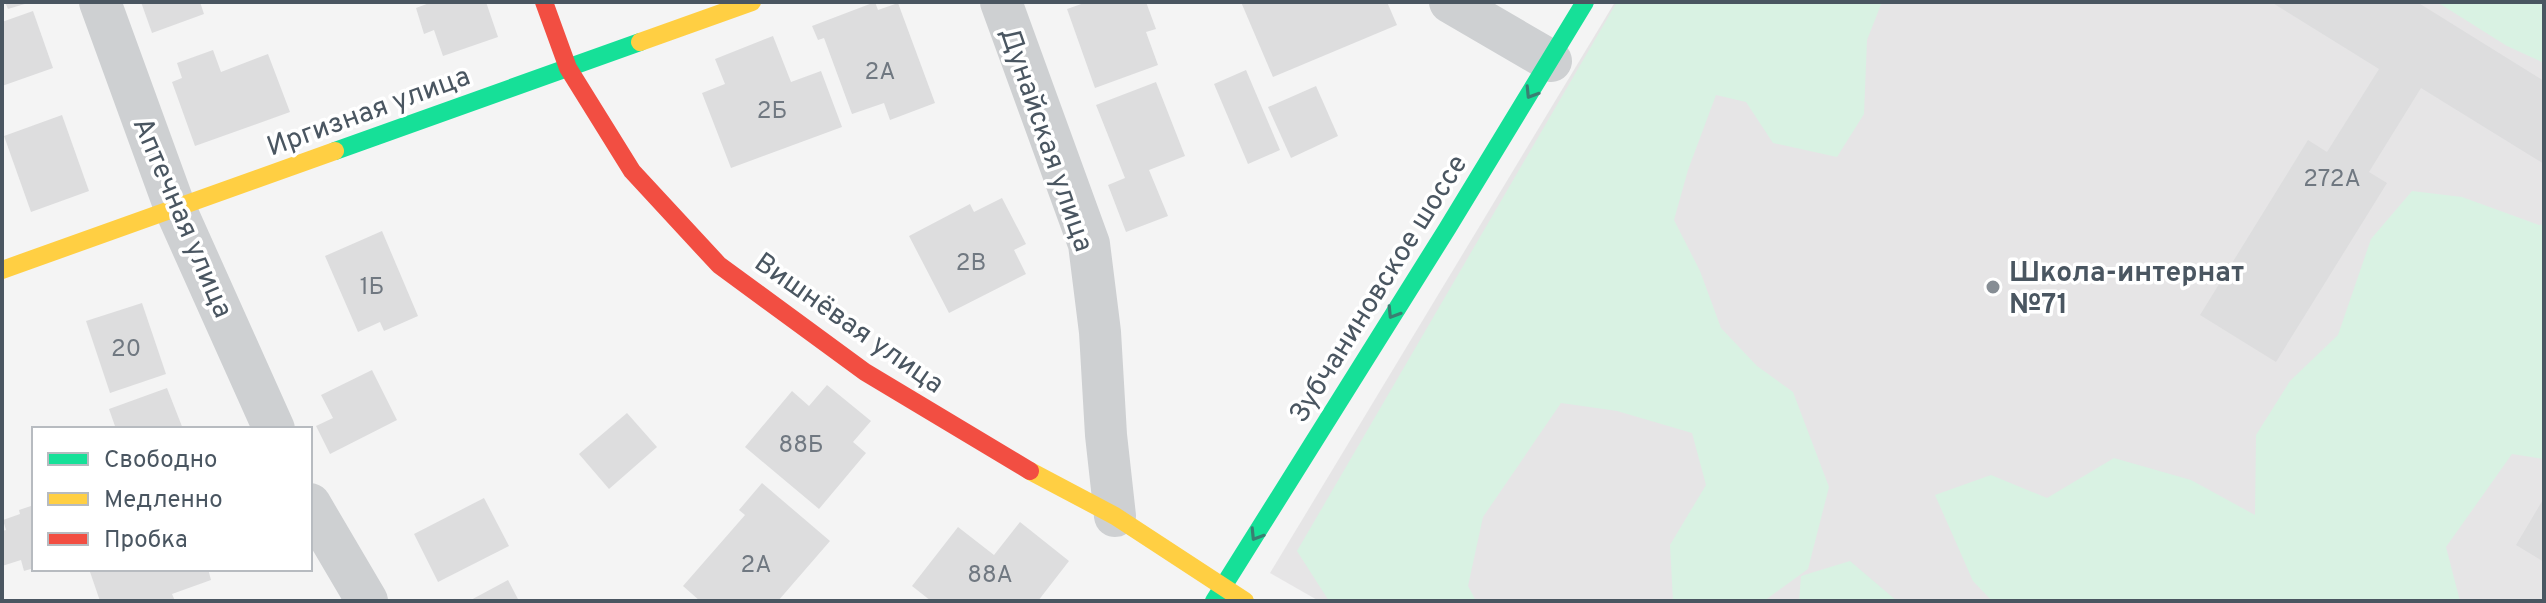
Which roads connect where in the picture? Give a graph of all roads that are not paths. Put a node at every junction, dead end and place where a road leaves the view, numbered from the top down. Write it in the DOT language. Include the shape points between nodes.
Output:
graph roads {
  1 [pos="100,2"];
  2 [pos="544,2"];
  3 [pos="752,2"];
  4 [pos="1001,2"];
  5 [pos="1450,2"];
  6 [pos="1585,2"];
  7 [pos="1551,61"];
  8 [pos="568,68"];
  9 [pos="175,208"];
  10 [pos="2,270"];
  11 [pos="273,427"];
  12 [pos="312,507"];
  13 [pos="1115,516"];
  14 [pos="1218,595"];
  15 [pos="367,601"];
  16 [pos="1245,601"];
  1 -- 9 [label="street, Аптечная улица"];
  2 -- 8 [label="street, Вишнёвая улица"];
  3 -- 8 [label="street, Иргизная улица"];
  4 -- 13 [label="street, Дунайская улица" via="1089,244"];
  5 -- 7 [label="street"];
  6 -- 7 [label="street, Зубчаниновское шоссе"];
  7 -- 14 [label="street, Зубчаниновское шоссе, one-way"];
  8 -- 9 [label="street, Иргизная улица"];
  8 -- 13 [label="street, Вишнёвая улица" via="632,171 719,265 865,372 1001,456"];
  9 -- 10 [label="street, Иргизная улица"];
  9 -- 11 [label="street, Аптечная улица"];
  12 -- 15 [label="street"];
  13 -- 14 [label="street, Вишнёвая улица"];
  14 -- 16 [label="street, Вишнёвая улица"];
}
